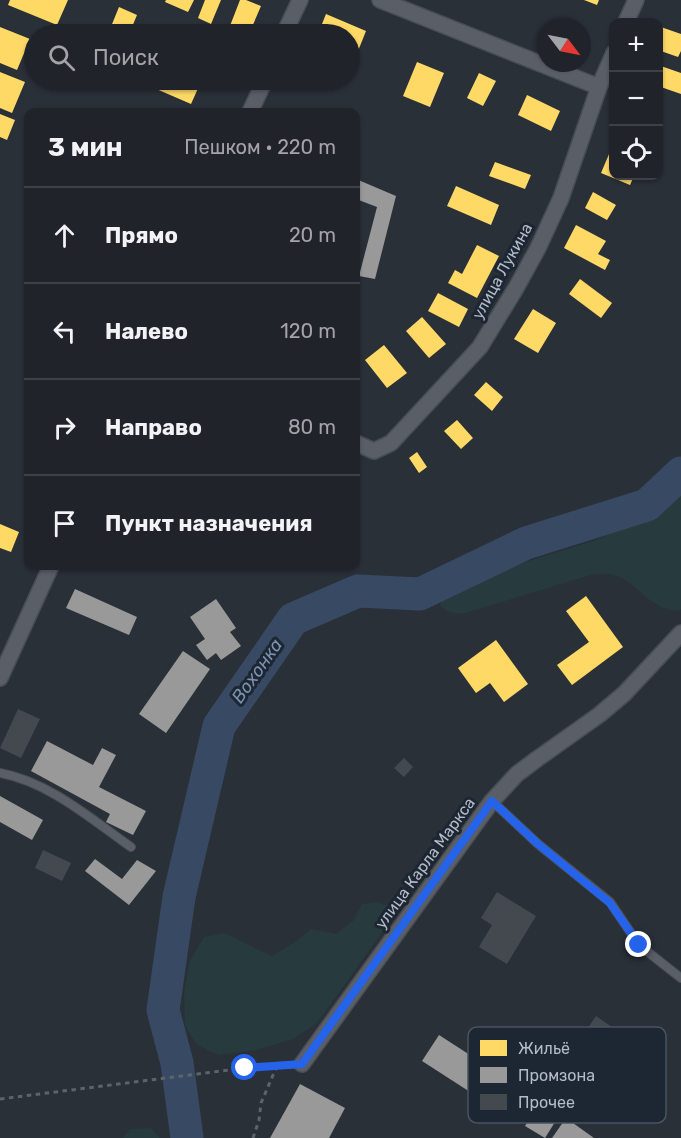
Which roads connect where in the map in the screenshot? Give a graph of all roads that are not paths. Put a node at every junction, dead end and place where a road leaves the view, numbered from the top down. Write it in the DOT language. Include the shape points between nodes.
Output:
graph roads {
  1 [pos="300,0"];
  2 [pos="380,0"];
  3 [pos="636,0"];
  4 [pos="628,18"];
  5 [pos="289,24"];
  6 [pos="609,64"];
  7 [pos="599,87"];
  8 [pos="260,90"];
  9 [pos="252,108"];
  10 [pos="360,445"];
  11 [pos="49,570"];
  12 [pos="681,633"];
  13 [pos="0,677"];
  14 [pos="0,773"];
  15 [pos="492,801"];
  16 [pos="131,847"];
  17 [pos="681,978"];
  18 [pos="302,1064"];
  1 -- 5 [label="street"];
  2 -- 7 [label="street"];
  3 -- 4 [label="street"];
  6 -- 7 [label="street, улица Лукина"];
  7 -- 10 [label="street, улица Лукина" via="561,198 538,248 480,347 391,443 374,451"];
  8 -- 9 [label="street"];
  11 -- 13 [label="street"];
  12 -- 15 [label="street, улица Карла Маркса" via="624,694 517,774"];
  14 -- 16 [label="lane" via="43,789"];
  15 -- 17 [label="lane" via="610,903 639,945"];
  15 -- 18 [label="street, улица Карла Маркса"];
}
